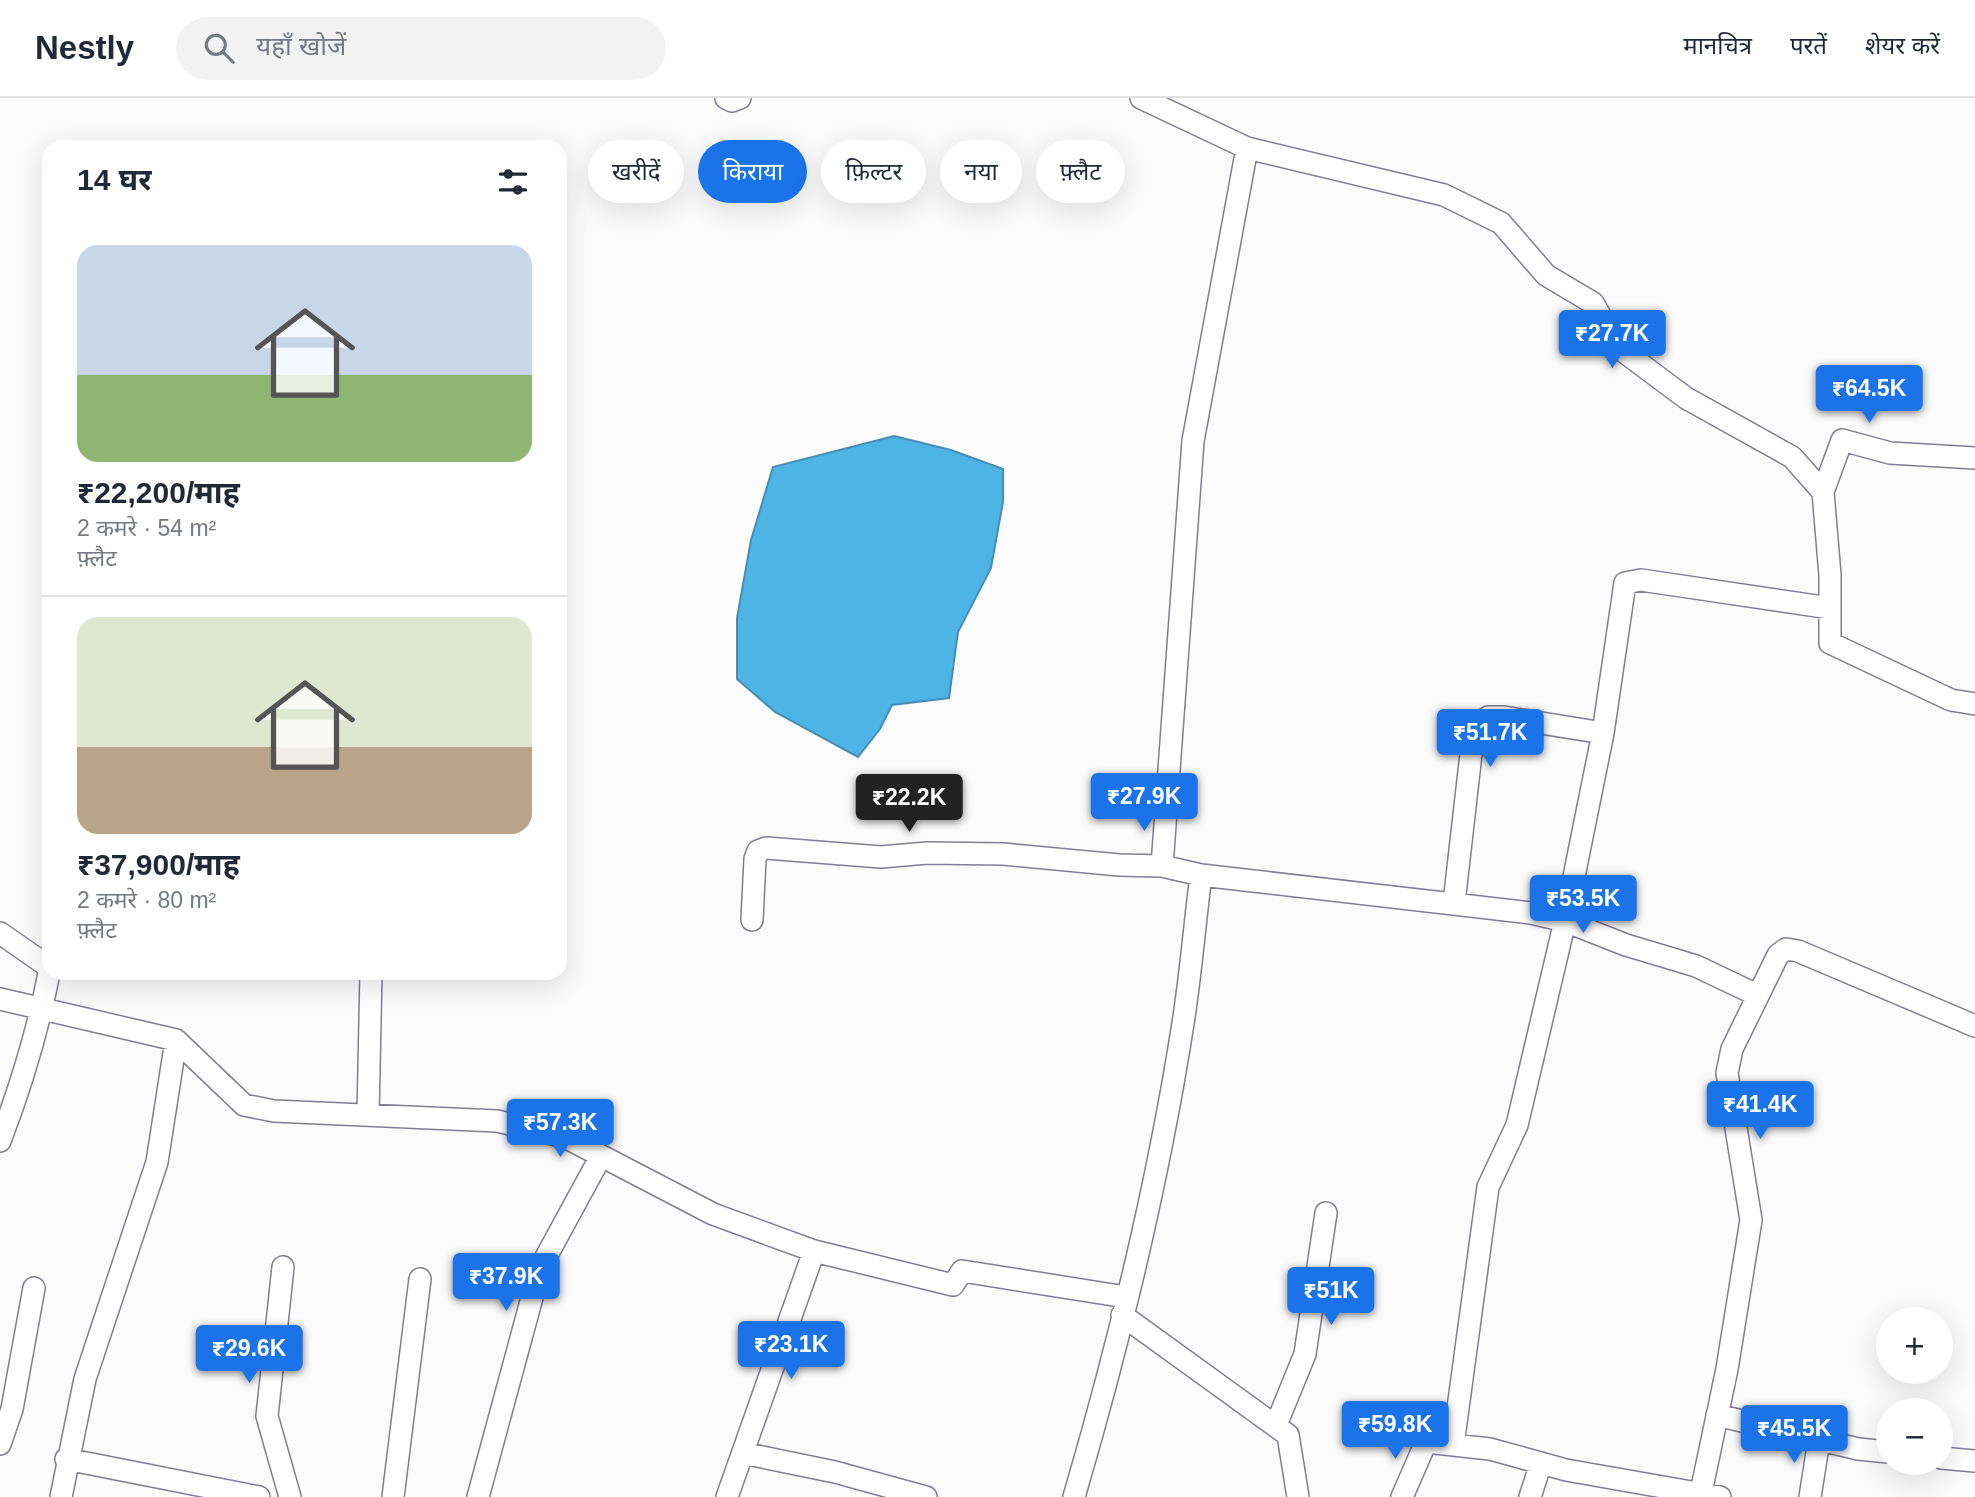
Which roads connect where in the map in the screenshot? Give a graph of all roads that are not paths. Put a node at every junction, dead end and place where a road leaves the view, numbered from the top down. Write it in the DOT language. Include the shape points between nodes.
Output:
graph roads {
  1 [pos="726,98"];
  2 [pos="740,98"];
  3 [pos="1141,98"];
  4 [pos="1247,148"];
  5 [pos="1975,458"];
  6 [pos="1823,492"];
  7 [pos="1830,608"];
  8 [pos="1975,704"];
  9 [pos="1602,733"];
  10 [pos="1163,866"];
  11 [pos="1201,875"];
  12 [pos="1454,903"];
  13 [pos="752,920"];
  14 [pos="1565,921"];
  15 [pos="0,933"];
  16 [pos="42,962"];
  17 [pos="48,980"];
  18 [pos="371,980"];
  19 [pos="1757,995"];
  20 [pos="0,999"];
  21 [pos="43,1008"];
  22 [pos="1975,1026"];
  23 [pos="176,1040"];
  24 [pos="368,1115"];
  25 [pos="0,1141"];
  26 [pos="601,1156"];
  27 [pos="1326,1213"];
  28 [pos="814,1251"];
  29 [pos="283,1267"];
  30 [pos="420,1279"];
  31 [pos="34,1288"];
  32 [pos="1124,1306"];
  33 [pos="1717,1415"];
  34 [pos="1276,1425"];
  35 [pos="1819,1440"];
  36 [pos="0,1444"];
  37 [pos="1453,1445"];
  38 [pos="1876,1450"];
  39 [pos="743,1453"];
  40 [pos="66,1459"];
  41 [pos="1953,1459"];
  42 [pos="1975,1461"];
  43 [pos="1541,1463"];
  44 [pos="1707,1496"];
  45 [pos="61,1497"];
  46 [pos="259,1497"];
  47 [pos="290,1497"];
  48 [pos="393,1497"];
  49 [pos="478,1497"];
  50 [pos="727,1497"];
  51 [pos="926,1497"];
  52 [pos="1073,1497"];
  53 [pos="1298,1497"];
  54 [pos="1402,1497"];
  55 [pos="1530,1497"];
  56 [pos="1810,1497"];
  1 -- 2 [label="street"];
  3 -- 4 [label="street"];
  4 -- 6 [label="street" via="1444,195 1500,223 1546,275 1593,303 1619,348 1686,398 1792,457"];
  4 -- 10 [label="street" via="1194,441"];
  5 -- 6 [label="street" via="1890,453 1842,440"];
  6 -- 7 [label="street"];
  7 -- 8 [label="street" via="1830,643 1951,700"];
  7 -- 9 [label="street" via="1641,580 1625,583"];
  9 -- 12 [label="street" via="1504,718 1488,717 1479,724 1471,754"];
  9 -- 14 [label="street"];
  10 -- 11 [label="street"];
  10 -- 13 [label="street" via="1003,854 881,857 766,848 758,851 755,859"];
  11 -- 12 [label="street"];
  11 -- 32 [label="street" via="1184,1017"];
  12 -- 14 [label="street"];
  14 -- 19 [label="street" via="1626,946 1696,966"];
  14 -- 37 [label="street" via="1517,1125 1488,1188"];
  15 -- 16 [label="street"];
  17 -- 21 [label="street"];
  18 -- 24 [label="street"];
  19 -- 22 [label="street" via="1778,955 1786,949"];
  19 -- 33 [label="street" via="1732,1049 1727,1073 1751,1220"];
  20 -- 21 [label="street"];
  21 -- 23 [label="street"];
  21 -- 25 [label="street"];
  23 -- 24 [label="street" via="244,1105 274,1111"];
  23 -- 40 [label="street" via="157,1162 85,1379"];
  24 -- 26 [label="street" via="498,1121 565,1137"];
  26 -- 28 [label="street" via="713,1214"];
  26 -- 49 [label="street" via="540,1268"];
  27 -- 34 [label="street" via="1305,1354"];
  28 -- 32 [label="street" via="953,1285 962,1271"];
  28 -- 39 [label="street"];
  29 -- 47 [label="street" via="267,1416"];
  30 -- 48 [label="street"];
  31 -- 36 [label="street" via="12,1409"];
  32 -- 34 [label="street"];
  32 -- 52 [label="street"];
  33 -- 35 [label="street"];
  33 -- 44 [label="street"];
  34 -- 53 [label="street" via="1288,1435"];
  35 -- 38 [label="street"];
  35 -- 56 [label="street"];
  37 -- 43 [label="street"];
  37 -- 54 [label="street" via="1426,1442"];
  39 -- 50 [label="street"];
  39 -- 51 [label="street"];
  40 -- 45 [label="street"];
  40 -- 46 [label="street"];
  41 -- 42 [label="street"];
  43 -- 44 [label="street"];
  43 -- 55 [label="street"];
}
